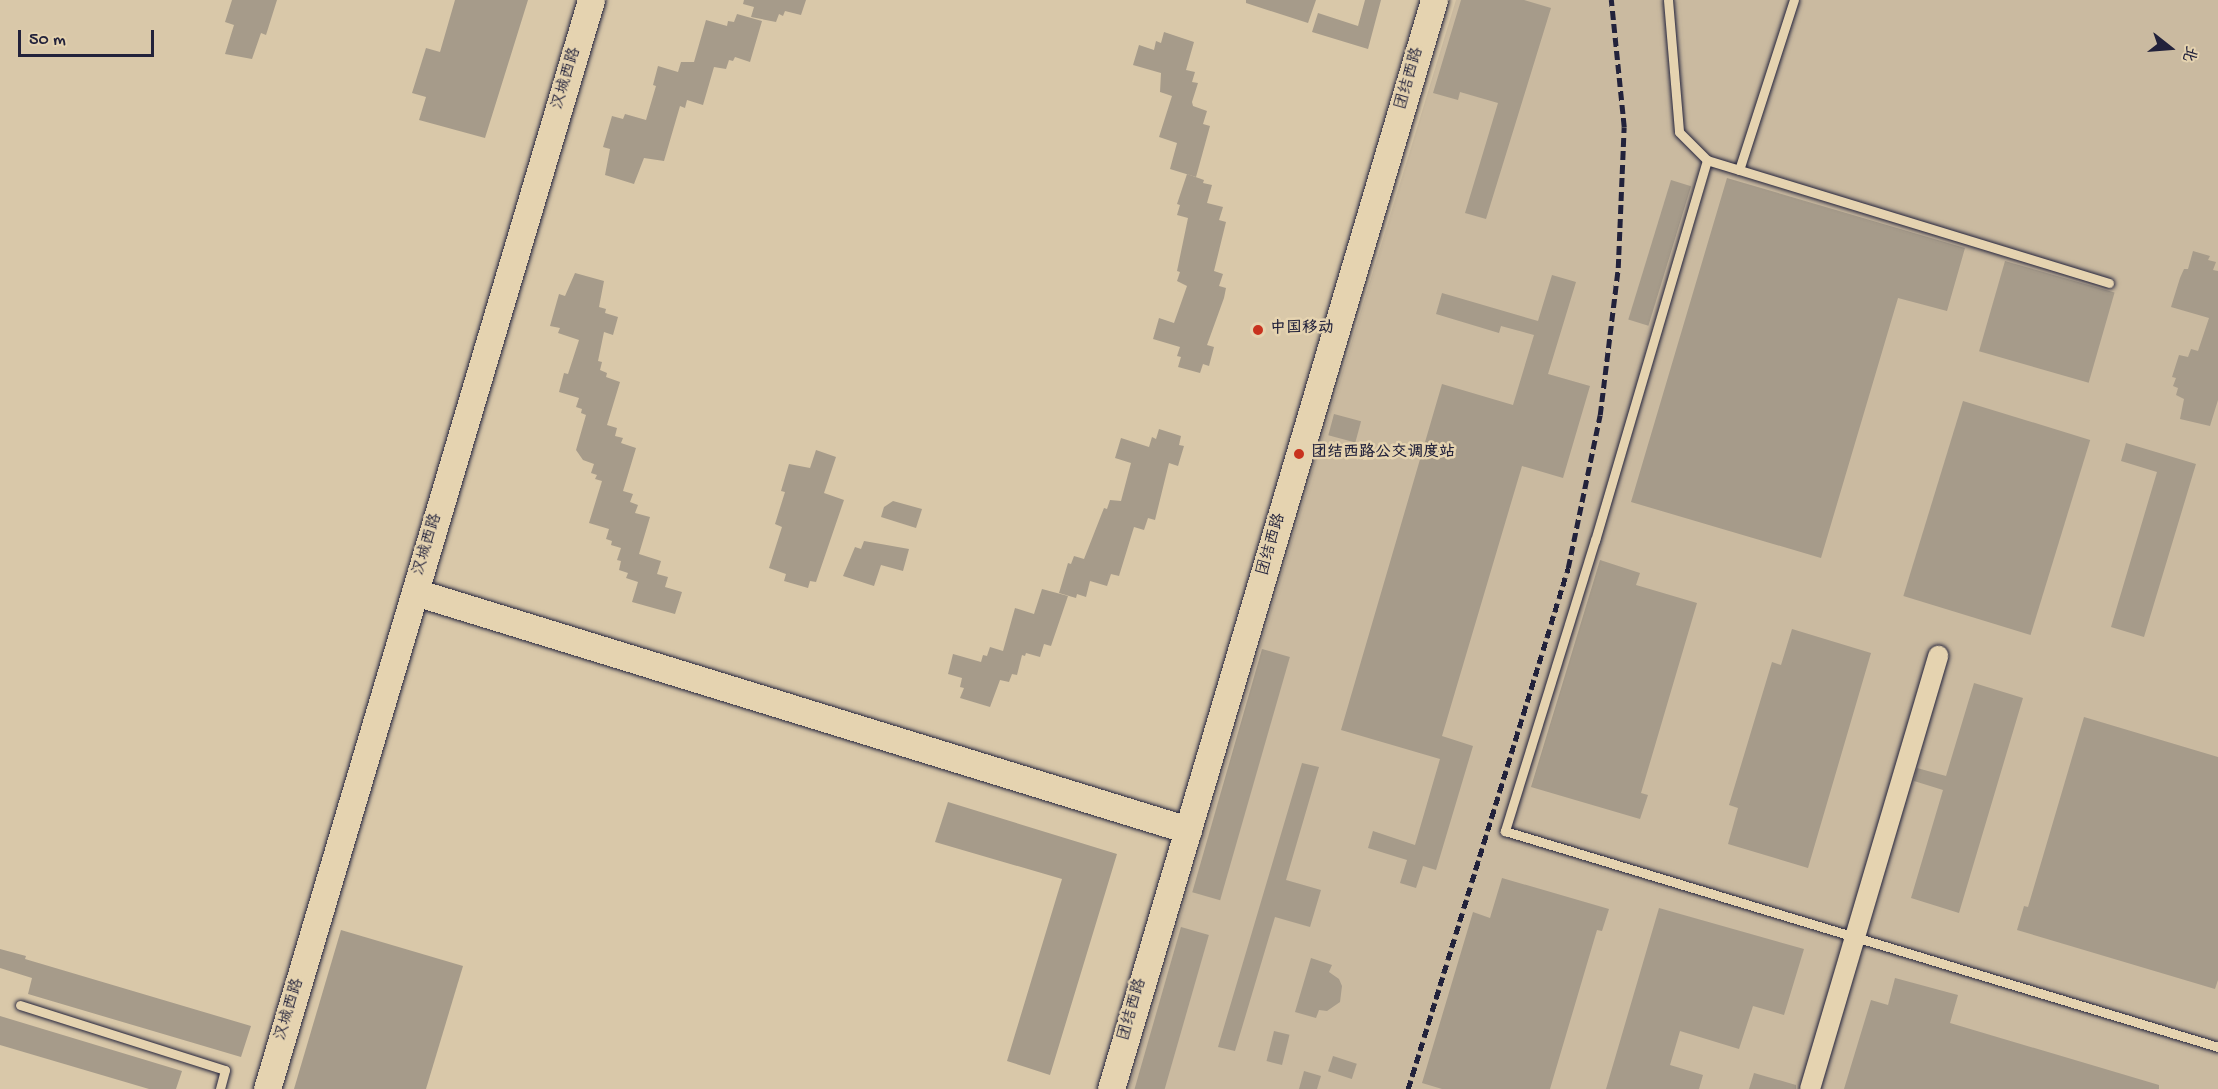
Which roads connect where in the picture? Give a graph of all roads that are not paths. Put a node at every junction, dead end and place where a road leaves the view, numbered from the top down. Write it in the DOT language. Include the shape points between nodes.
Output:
graph roads {
  1 [pos="591,0"];
  2 [pos="1434,0"];
  3 [pos="1668,0"];
  4 [pos="1794,0"];
  5 [pos="1707,160"];
  6 [pos="1739,170"];
  7 [pos="2109,283"];
  8 [pos="415,592"];
  9 [pos="1938,656"];
  10 [pos="1188,830"];
  11 [pos="1855,935"];
  12 [pos="20,1005"];
  13 [pos="2218,1047"];
  14 [pos="220,1089"];
  15 [pos="267,1089"];
  16 [pos="1111,1089"];
  17 [pos="1809,1089"];
  1 -- 8 [label="street, 汉城西路"];
  2 -- 10 [label="street, 团结西路"];
  3 -- 5 [label="lane" via="1678,132"];
  4 -- 6 [label="lane"];
  5 -- 6 [label="lane"];
  5 -- 11 [label="lane" via="1505,831"];
  6 -- 7 [label="lane"];
  8 -- 10 [label="street"];
  8 -- 15 [label="street, 汉城西路"];
  9 -- 11 [label="street"];
  10 -- 16 [label="street, 团结西路"];
  11 -- 13 [label="lane"];
  11 -- 17 [label="street"];
  12 -- 14 [label="lane" via="225,1070"];
}
